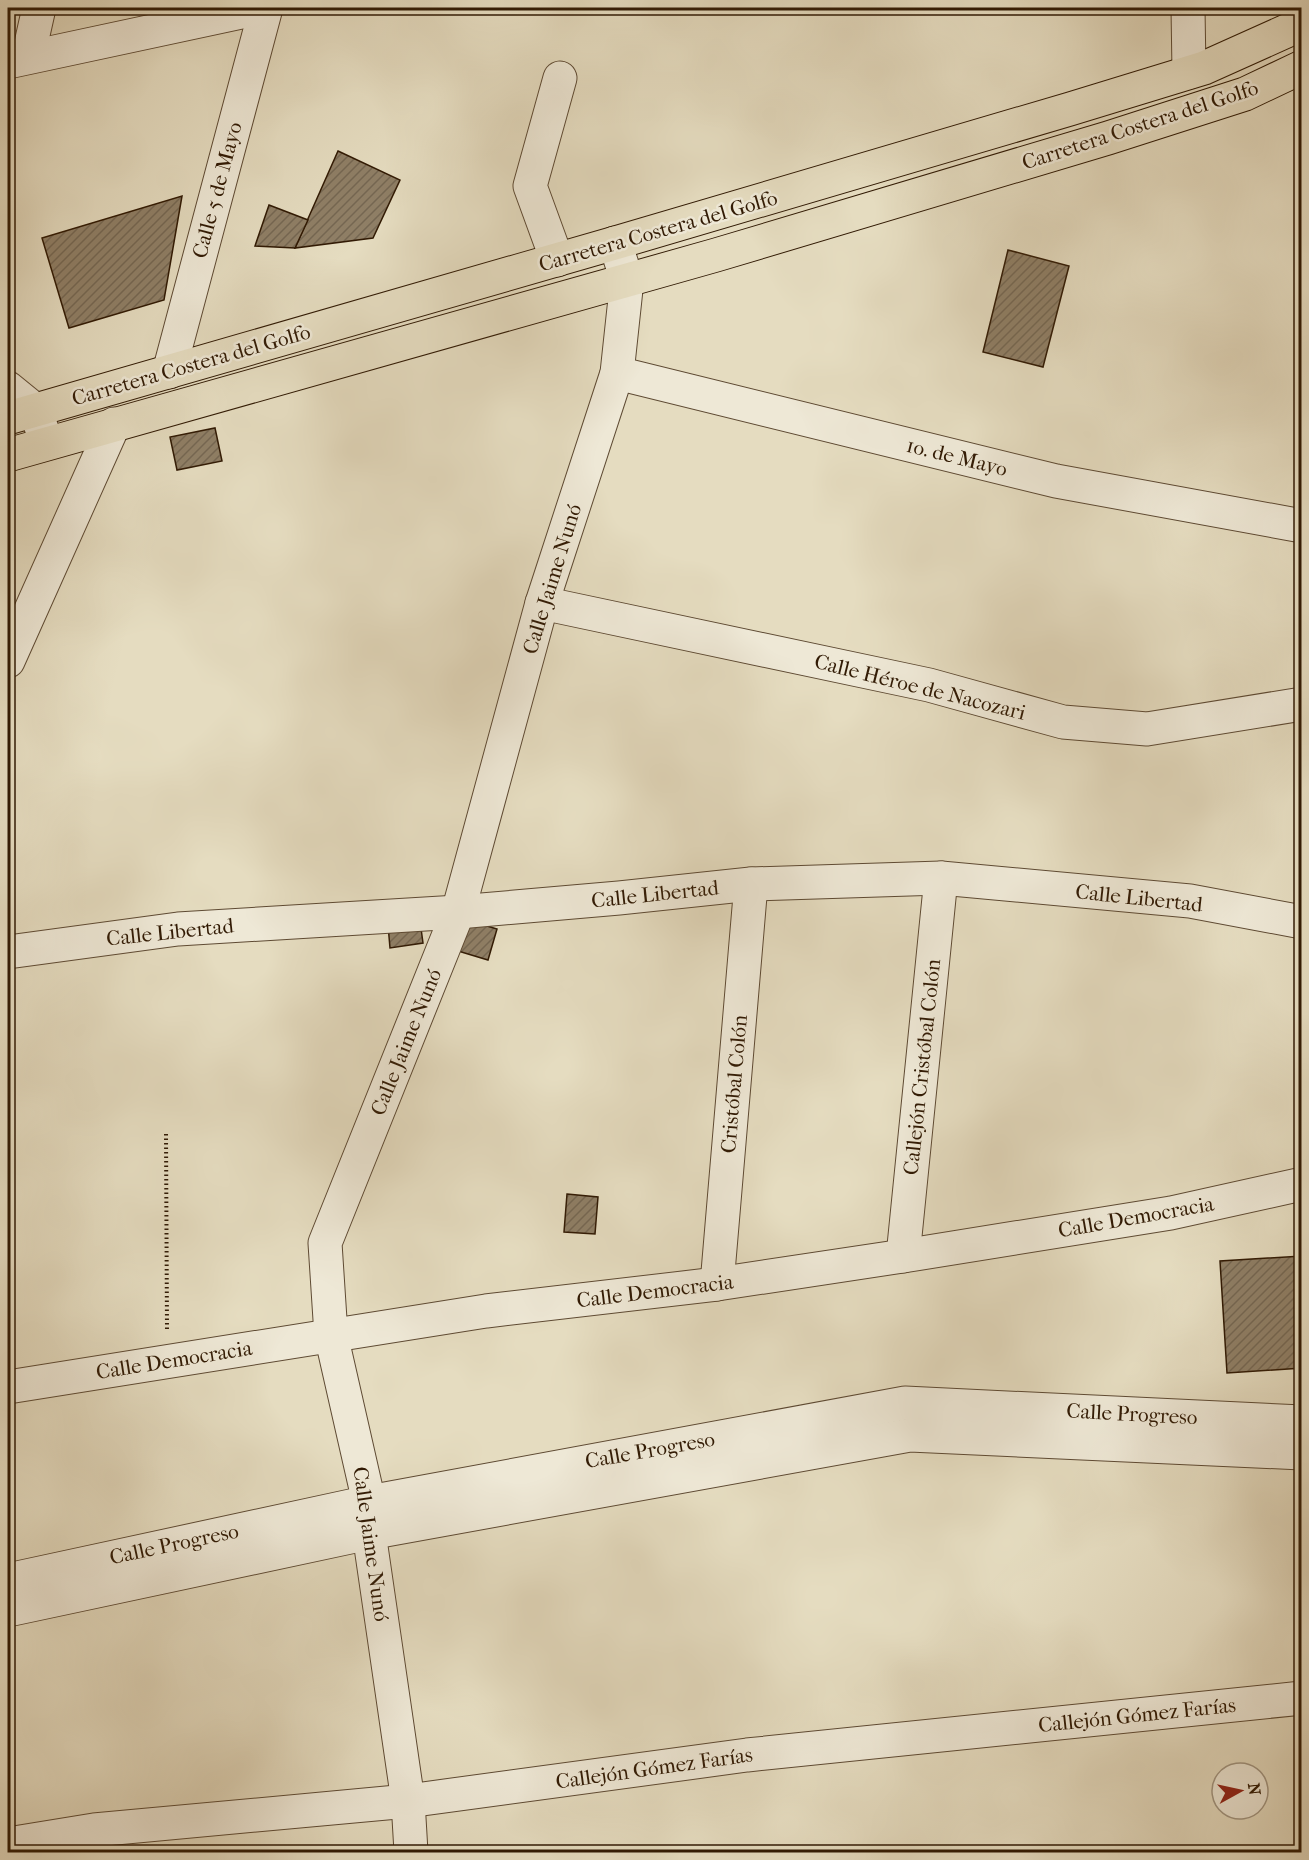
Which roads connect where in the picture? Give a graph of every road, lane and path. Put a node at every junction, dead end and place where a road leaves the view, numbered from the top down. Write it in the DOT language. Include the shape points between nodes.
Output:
graph roads {
  1 [pos="39,8"];
  2 [pos="260,8"];
  3 [pos="266,8"];
  4 [pos="1188,8"];
  5 [pos="1302,24"];
  6 [pos="18,59"];
  7 [pos="1302,68"];
  8 [pos="1189,72"];
  9 [pos="560,78"];
  10 [pos="615,243"];
  11 [pos="557,260"];
  12 [pos="627,280"];
  13 [pos="168,372"];
  14 [pos="617,373"];
  15 [pos="8,388"];
  16 [pos="21,414"];
  17 [pos="114,424"];
  18 [pos="47,443"];
  19 [pos="8,454"];
  20 [pos="1302,526"];
  21 [pos="542,603"];
  22 [pos="8,661"];
  23 [pos="1302,704"];
  24 [pos="941,878"];
  25 [pos="751,884"];
  26 [pos="458,912"];
  27 [pos="1302,922"];
  28 [pos="8,952"];
  29 [pos="166,1134"];
  30 [pos="1302,1184"];
  31 [pos="903,1256"];
  32 [pos="717,1284"];
  33 [pos="331,1335"];
  34 [pos="167,1361"];
  35 [pos="8,1387"];
  36 [pos="905,1403"];
  37 [pos="1302,1422"];
  38 [pos="910,1435"];
  39 [pos="1302,1453"];
  40 [pos="369,1517"];
  41 [pos="8,1580"];
  42 [pos="8,1610"];
  43 [pos="1302,1698"];
  44 [pos="408,1801"];
  45 [pos="8,1844"];
  46 [pos="411,1852"];
  1 -- 6 [label="street"];
  2 -- 6 [label="street"];
  3 -- 13 [label="street, Calle 5 de Mayo"];
  4 -- 8 [label="street"];
  5 -- 8 [label="main road, Carretera Costera del Golfo"];
  7 -- 12 [label="main road, Carretera Costera del Golfo" via="1245,94 1108,138"];
  8 -- 10 [label="main road, Carretera Costera del Golfo"];
  9 -- 11 [label="street" via="530,186"];
  10 -- 11 [label="main road, Carretera Costera del Golfo"];
  10 -- 12 [label="street, Calle Jaime Nunó"];
  11 -- 13 [label="main road, Carretera Costera del Golfo"];
  12 -- 14 [label="street, Calle Jaime Nunó"];
  12 -- 17 [label="main road, Carretera Costera del Golfo"];
  13 -- 16 [label="main road, Carretera Costera del Golfo"];
  14 -- 20 [label="street, 1o. de Mayo" via="1056,481"];
  14 -- 21 [label="street, Calle Jaime Nunó"];
  15 -- 16 [label="street"];
  16 -- 18 [label="street"];
  17 -- 18 [label="main road, Carretera Costera del Golfo"];
  17 -- 22 [label="street"];
  18 -- 19 [label="main road, Carretera Costera del Golfo"];
  21 -- 23 [label="street, Calle Héroe de Nacozari" via="929,685 1063,722 1147,729"];
  21 -- 26 [label="street, Calle Jaime Nunó"];
  24 -- 25 [label="street, Calle Libertad"];
  24 -- 27 [label="street, Calle Libertad" via="1190,901"];
  24 -- 31 [label="street, Callejón Cristóbal Colón"];
  25 -- 26 [label="street, Calle Libertad"];
  25 -- 32 [label="street, Cristóbal Colón"];
  26 -- 28 [label="street, Calle Libertad" via="178,929"];
  26 -- 33 [label="street, Calle Jaime Nunó" via="325,1244"];
  29 -- 34 [label="path"];
  30 -- 31 [label="street, Calle Democracia" via="1171,1213"];
  31 -- 32 [label="street, Calle Democracia"];
  32 -- 33 [label="street, Calle Democracia" via="486,1311"];
  33 -- 34 [label="street, Calle Democracia"];
  33 -- 40 [label="street, Calle Jaime Nunó"];
  34 -- 35 [label="street, Calle Democracia"];
  36 -- 37 [label="street, Calle Progreso"];
  36 -- 38 [label="street"];
  36 -- 40 [label="street, Calle Progreso"];
  38 -- 39 [label="street, Calle Progreso"];
  38 -- 40 [label="street, Calle Progreso"];
  40 -- 41 [label="street, Calle Progreso"];
  40 -- 42 [label="street, Calle Progreso"];
  40 -- 44 [label="street, Calle Jaime Nunó"];
  43 -- 44 [label="street, Callejón Gómez Farías" via="747,1755"];
  44 -- 45 [label="street, Callejón Gómez Farías" via="94,1830"];
  44 -- 46 [label="street, Calle Jaime Nunó"];
}
